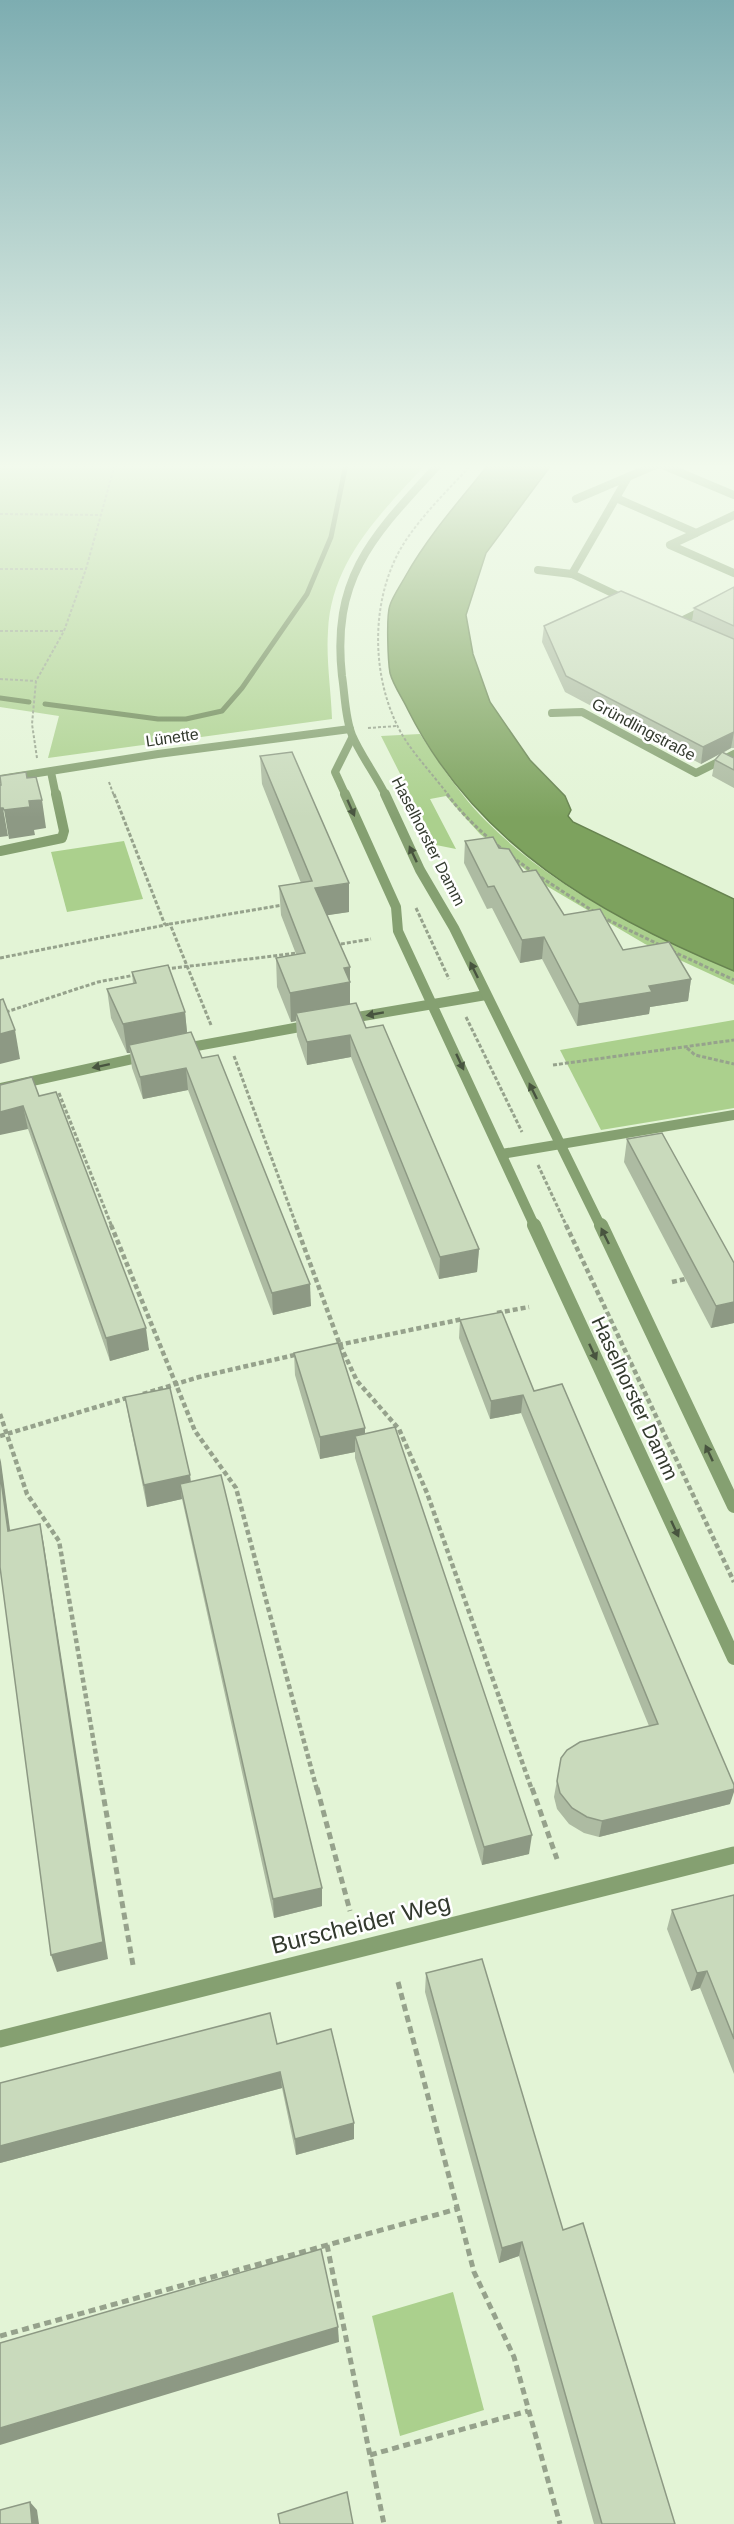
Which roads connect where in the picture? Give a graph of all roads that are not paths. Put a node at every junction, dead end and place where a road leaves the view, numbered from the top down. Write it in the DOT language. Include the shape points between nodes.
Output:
graph roads {
  1 [pos="351,582"];
  2 [pos="589,582"];
  3 [pos="734,595"];
  4 [pos="635,603"];
  5 [pos="666,618"];
  6 [pos="677,623"];
  7 [pos="686,628"];
  8 [pos="552,713"];
  9 [pos="351,734"];
  10 [pos="734,754"];
  11 [pos="719,761"];
  12 [pos="734,769"];
  13 [pos="51,772"];
  14 [pos="0,779"];
  15 [pos="0,851"];
  16 [pos="486,995"];
  17 [pos="433,1004"];
  18 [pos="0,1088"];
  19 [pos="734,1116"];
  20 [pos="560,1145"];
  21 [pos="502,1154"];
  22 [pos="734,1506"];
  23 [pos="734,1658"];
  24 [pos="734,1855"];
  25 [pos="0,2039"];
  1 -- 9 [label="street" via="340,628 340,663"];
  2 -- 4 [label="street"];
  3 -- 6 [label="street"];
  5 -- 6 [label="street"];
  6 -- 7 [label="street"];
  8 -- 11 [label="street, Gründlingstraße" via="582,712 696,773"];
  9 -- 13 [label="street, Lünette" via="125,759"];
  16 -- 9 [label="street, Haselhorster Damm, one-way" via="454,928 438,907 372,768"];
  9 -- 17 [label="street, Haselhorster Damm, one-way" via="335,772 396,907 398,931"];
  10 -- 11 [label="street, Gründlingstraße"];
  11 -- 12 [label="street, Gründlingstraße"];
  13 -- 14 [label="street, Lünette"];
  13 -- 15 [label="street" via="64,831 62,838"];
  16 -- 17 [label="street"];
  20 -- 16 [label="street, Haselhorster Damm, one-way"];
  17 -- 18 [label="street, one-way" via="223,1041"];
  17 -- 21 [label="street, Haselhorster Damm, one-way"];
  19 -- 20 [label="street"];
  20 -- 21 [label="street"];
  22 -- 20 [label="street, Haselhorster Damm, one-way"];
  21 -- 23 [label="street, Haselhorster Damm, one-way"];
  24 -- 25 [label="street, Burscheider Weg"];
}
